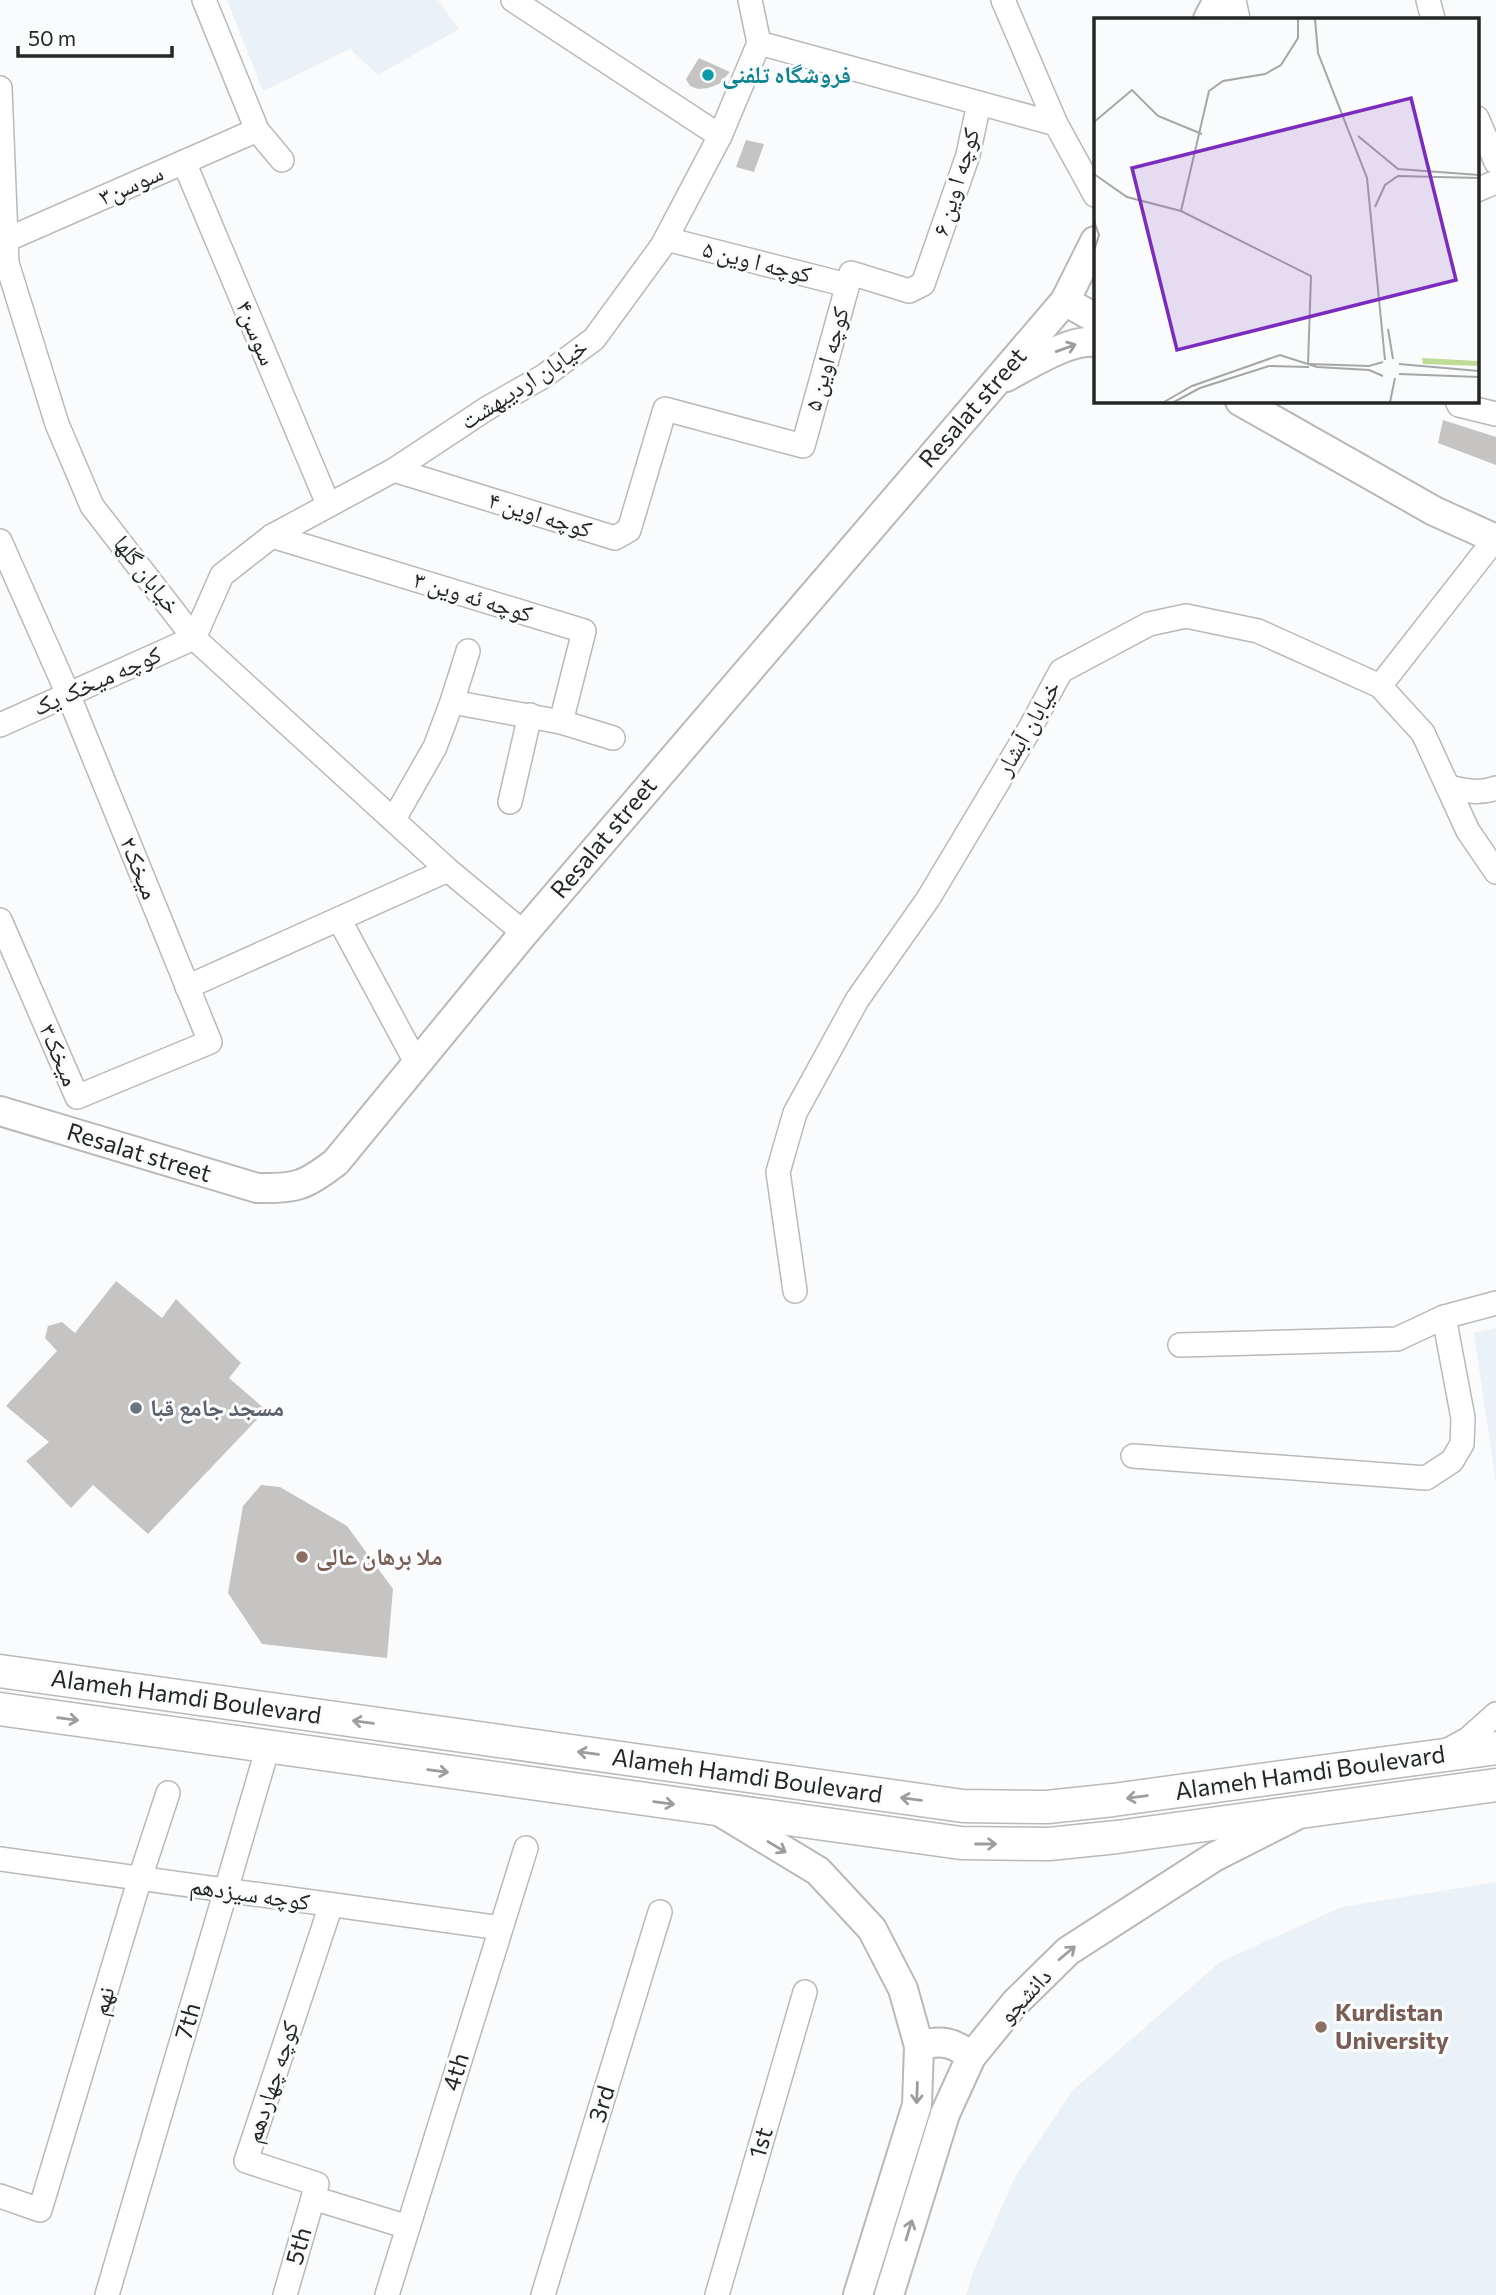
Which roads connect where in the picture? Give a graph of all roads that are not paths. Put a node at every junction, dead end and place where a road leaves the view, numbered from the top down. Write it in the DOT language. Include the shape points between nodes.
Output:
graph roads {
  1 [pos="204,0"];
  2 [pos="513,0"];
  3 [pos="750,0"];
  4 [pos="1003,0"];
  5 [pos="1218,0"];
  6 [pos="1234,0"];
  7 [pos="1428,0"];
  8 [pos="1209,18"];
  9 [pos="1238,18"];
  10 [pos="1433,18"];
  11 [pos="759,43"];
  12 [pos="0,88"];
  13 [pos="979,103"];
  14 [pos="1478,120"];
  15 [pos="1056,124"];
  16 [pos="257,130"];
  17 [pos="720,136"];
  18 [pos="282,160"];
  19 [pos="184,162"];
  20 [pos="1496,162"];
  21 [pos="1496,182"];
  22 [pos="1478,190"];
  23 [pos="1094,193"];
  24 [pos="666,239"];
  25 [pos="6,240"];
  26 [pos="1094,243"];
  27 [pos="3,264"];
  28 [pos="849,279"];
  29 [pos="1065,301"];
  30 [pos="1094,317"];
  31 [pos="1094,342"];
  32 [pos="994,383"];
  33 [pos="1242,402"];
  34 [pos="1458,402"];
  35 [pos="1496,414"];
  36 [pos="803,446"];
  37 [pos="394,470"];
  38 [pos="328,504"];
  39 [pos="272,536"];
  40 [pos="1495,539"];
  41 [pos="0,541"];
  42 [pos="194,638"];
  43 [pos="468,651"];
  44 [pos="1380,686"];
  45 [pos="68,694"];
  46 [pos="452,702"];
  47 [pos="530,715"];
  48 [pos="561,722"];
  49 [pos="0,725"];
  50 [pos="613,738"];
  51 [pos="1448,787"];
  52 [pos="1496,788"];
  53 [pos="510,802"];
  54 [pos="394,819"];
  55 [pos="448,870"];
  56 [pos="1496,872"];
  57 [pos="339,919"];
  58 [pos="0,920"];
  59 [pos="524,933"];
  60 [pos="187,987"];
  61 [pos="210,1042"];
  62 [pos="417,1064"];
  63 [pos="0,1111"];
  64 [pos="795,1291"];
  65 [pos="1496,1303"];
  66 [pos="1444,1317"];
  67 [pos="1180,1345"];
  68 [pos="1133,1456"];
  69 [pos="0,1671"];
  70 [pos="0,1709"];
  71 [pos="1496,1714"];
  72 [pos="268,1746"];
  73 [pos="1496,1748"];
  74 [pos="1436,1756"];
  75 [pos="1496,1785"];
  76 [pos="168,1793"];
  77 [pos="719,1811"];
  78 [pos="1302,1812"];
  79 [pos="526,1849"];
  80 [pos="0,1859"];
  81 [pos="140,1878"];
  82 [pos="226,1890"];
  83 [pos="331,1905"];
  84 [pos="660,1912"];
  85 [pos="501,1928"];
  86 [pos="805,1992"];
  87 [pos="919,2046"];
  88 [pos="971,2057"];
  89 [pos="0,2196"];
  90 [pos="313,2198"];
  91 [pos="408,2227"];
  92 [pos="107,2295"];
  93 [pos="285,2295"];
  94 [pos="387,2295"];
  95 [pos="544,2295"];
  96 [pos="717,2295"];
  97 [pos="859,2295"];
  98 [pos="889,2295"];
  1 -- 16 [label="street"];
  2 -- 17 [label="street"];
  3 -- 11 [label="street"];
  4 -- 15 [label="street"];
  5 -- 8 [label="street"];
  6 -- 9 [label="street"];
  7 -- 10 [label="street"];
  11 -- 13 [label="street, کوچه ا وین ۶"];
  11 -- 17 [label="street, خیابان اردیبهشت"];
  12 -- 25 [label="street, خیابان گلها"];
  13 -- 15 [label="street"];
  13 -- 28 [label="street, کوچه ا وین ۶" via="968,155 923,284 909,291"];
  14 -- 20 [label="street"];
  15 -- 23 [label="street"];
  16 -- 18 [label="street"];
  16 -- 19 [label="street, سوسن۳"];
  17 -- 24 [label="street, خیابان اردیبهشت"];
  19 -- 25 [label="street, سوسن۳"];
  19 -- 38 [label="street, سوسن۴"];
  21 -- 22 [label="street"];
  24 -- 28 [label="street, کوچه ا وین ۵"];
  24 -- 37 [label="street, خیابان اردیبهشت" via="594,339 544,376"];
  25 -- 27 [label="street, خیابان گلها"];
  26 -- 29 [label="street, Resalat street"];
  27 -- 42 [label="street, خیابان گلها" via="57,424 92,506"];
  28 -- 36 [label="street, کوچه اوین ۵"];
  29 -- 30 [label="street"];
  29 -- 32 [label="street, Resalat street"];
  32 -- 31 [label="street, one-way" via="1057,351"];
  32 -- 59 [label="street, Resalat street"];
  33 -- 40 [label="street" via="1434,511"];
  34 -- 35 [label="street"];
  36 -- 37 [label="street, کوچه اوین ۴" via="665,409 629,530 615,538"];
  37 -- 38 [label="street, خیابان اردیبهشت"];
  38 -- 39 [label="street, خیابان اردیبهشت"];
  39 -- 42 [label="street, خیابان اردیبهشت" via="222,575"];
  39 -- 48 [label="street, کوچه ئه وین ۳" via="584,631"];
  40 -- 44 [label="street"];
  41 -- 45 [label="street, میخک۲"];
  42 -- 45 [label="street, کوچه میخک یک"];
  42 -- 54 [label="street, خیابان گلها"];
  43 -- 46 [label="street"];
  44 -- 51 [label="street, خیابان آبشار" via="1423,733"];
  44 -- 64 [label="street, خیابان آبشار" via="1258,631 1186,617 1149,624 1061,671 928,899 857,1000 795,1113 778,1172"];
  45 -- 49 [label="street, کوچه میخک یک"];
  45 -- 60 [label="street, میخک۲"];
  46 -- 47 [label="street"];
  46 -- 54 [label="street" via="435,747"];
  47 -- 48 [label="street"];
  47 -- 53 [label="street"];
  48 -- 50 [label="street"];
  51 -- 52 [label="street" via="1470,792"];
  51 -- 56 [label="street, خیابان آبشار" via="1468,831"];
  54 -- 55 [label="street, خیابان گلها"];
  55 -- 57 [label="street"];
  55 -- 59 [label="street, خیابان گلها"];
  57 -- 60 [label="street"];
  57 -- 62 [label="street"];
  58 -- 61 [label="street, میخک۳" via="77,1097"];
  59 -- 62 [label="street, Resalat street"];
  60 -- 61 [label="street, میخک۲"];
  62 -- 63 [label="street, Resalat street" via="336,1162 313,1180 286,1189 257,1188"];
  65 -- 66 [label="street"];
  66 -- 67 [label="street" via="1397,1339"];
  66 -- 68 [label="street" via="1463,1418 1462,1444 1452,1461 1426,1478"];
  74 -- 69 [label="main road, Alameh Hamdi Boulevard, one-way" via="1047,1807 963,1806"];
  70 -- 72 [label="main road, Alameh Hamdi Boulevard, one-way"];
  71 -- 74 [label="street" via="1468,1739"];
  72 -- 77 [label="main road, Alameh Hamdi Boulevard, one-way"];
  72 -- 82 [label="street, 7th"];
  73 -- 74 [label="main road, Alameh Hamdi Boulevard"];
  75 -- 78 [label="main road, Alameh Hamdi Boulevard"];
  76 -- 81 [label="street"];
  77 -- 78 [label="main road, Alameh Hamdi Boulevard, one-way" via="961,1843 1037,1844"];
  77 -- 87 [label="street, one-way" via="818,1871 872,1929 903,1989"];
  88 -- 78 [label="street, دانشجو, one-way" via="1015,2003 1068,1951 1214,1857"];
  79 -- 85 [label="street, 4th"];
  80 -- 81 [label="street, کوچه سیزدهم"];
  81 -- 82 [label="street, کوچه سیزدهم"];
  81 -- 89 [label="street" via="40,2210"];
  82 -- 83 [label="street, کوچه سیزدهم"];
  82 -- 92 [label="street, 7th"];
  83 -- 85 [label="street, کوچه سیزدهم"];
  83 -- 90 [label="street, کوچه چهاردهم" via="246,2161 317,2184"];
  84 -- 95 [label="street, 3rd"];
  85 -- 91 [label="street, 4th"];
  86 -- 96 [label="street, 1st"];
  87 -- 88 [label="street" via="947,2042"];
  87 -- 97 [label="street, one-way" via="917,2105"];
  98 -- 88 [label="street, دانشجو, one-way" via="945,2114"];
  90 -- 91 [label="street"];
  90 -- 93 [label="street, 5th"];
  91 -- 94 [label="street, 4th"];
}
